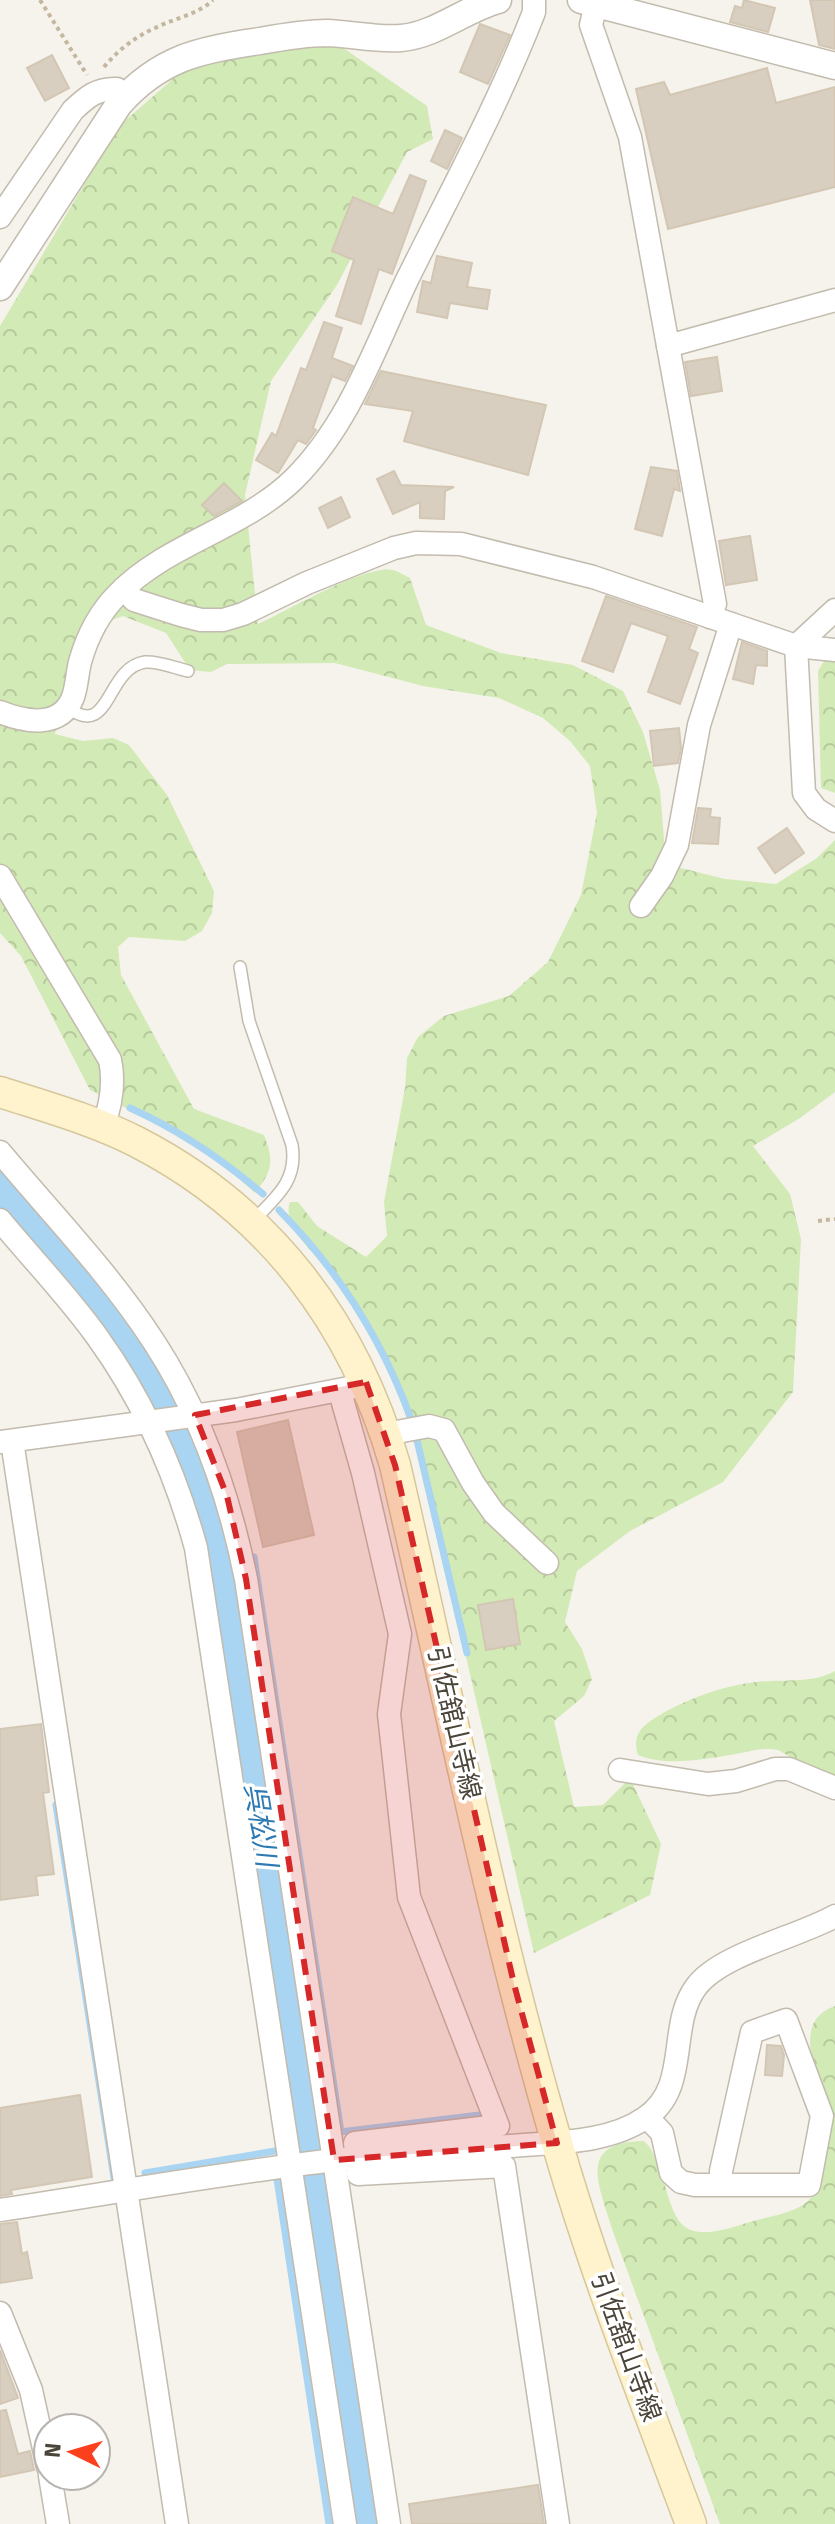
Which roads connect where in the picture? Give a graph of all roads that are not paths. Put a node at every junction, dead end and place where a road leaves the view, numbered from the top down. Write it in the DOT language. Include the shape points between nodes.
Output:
graph roads {
  1 [pos="498,0"];
  2 [pos="534,0"];
  3 [pos="589,2"];
  4 [pos="835,66"];
  5 [pos="125,97"];
  6 [pos="0,217"];
  7 [pos="0,287"];
  8 [pos="835,300"];
  9 [pos="668,346"];
  10 [pos="124,588"];
  11 [pos="835,610"];
  12 [pos="720,620"];
  13 [pos="796,646"];
  14 [pos="835,650"];
  15 [pos="188,671"];
  16 [pos="67,707"];
  17 [pos="0,712"];
  18 [pos="835,821"];
  19 [pos="2,885"];
  20 [pos="641,906"];
  21 [pos="240,967"];
  22 [pos="0,1092"];
  23 [pos="103,1127"];
  24 [pos="0,1152"];
  25 [pos="0,1220"];
  26 [pos="252,1222"];
  27 [pos="353,1387"];
  28 [pos="191,1416"];
  29 [pos="153,1421"];
  30 [pos="386,1434"];
  31 [pos="6,1442"];
  32 [pos="547,1563"];
  33 [pos="620,1770"];
  34 [pos="835,1788"];
  35 [pos="835,1916"];
  36 [pos="647,2117"];
  37 [pos="557,2143"];
  38 [pos="340,2160"];
  39 [pos="293,2166"];
  40 [pos="721,2185"];
  41 [pos="127,2191"];
  42 [pos="0,2210"];
  43 [pos="0,2313"];
  44 [pos="36,2412"];
  45 [pos="53,2492"];
  46 [pos="58,2524"];
  47 [pos="177,2524"];
  48 [pos="345,2524"];
  49 [pos="389,2524"];
  50 [pos="558,2524"];
  51 [pos="691,2524"];
  1 -- 5 [label="street" via="401,38 310,34 203,50 165,65"];
  2 -- 10 [label="street" via="505,83 355,395 327,441 270,500"];
  3 -- 4 [label="street"];
  3 -- 9 [label="street" via="591,25 630,137"];
  5 -- 6 [label="street" via="117,89 93,86"];
  5 -- 7 [label="street"];
  8 -- 9 [label="street"];
  9 -- 12 [label="street"];
  10 -- 12 [label="street" via="134,600 201,620 223,620 373,555 439,542 556,566"];
  10 -- 16 [label="street" via="89,637"];
  11 -- 13 [label="street"];
  12 -- 13 [label="street"];
  12 -- 20 [label="street" via="677,845"];
  13 -- 14 [label="street"];
  13 -- 18 [label="street" via="804,793"];
  15 -- 16 [label="lane" via="145,662 118,679 94,716 84,717"];
  16 -- 17 [label="street" via="37,722"];
  19 -- 23 [label="street" via="110,1060 112,1084"];
  21 -- 26 [label="lane" via="249,1021 294,1160 291,1176"];
  22 -- 23 [label="main road, 引佐舘山寺線"];
  23 -- 26 [label="main road, 引佐舘山寺線" via="177,1165"];
  24 -- 28 [label="street" via="130,1307 176,1379"];
  25 -- 29 [label="street" via="96,1334"];
  26 -- 27 [label="main road, 引佐舘山寺線" via="322,1303"];
  27 -- 28 [label="street"];
  27 -- 30 [label="main road, 引佐舘山寺線"];
  27 -- 38 [label="street" via="363,1473 400,1634 389,1714 409,1897 498,2126 355,2143"];
  28 -- 29 [label="street"];
  28 -- 38 [label="street" via="227,1496 246,1579"];
  29 -- 31 [label="street"];
  29 -- 39 [label="street" via="185,1509 203,1586"];
  30 -- 32 [label="street" via="429,1426 444,1430 489,1506"];
  30 -- 37 [label="main road, 引佐舘山寺線" via="514,1984"];
  31 -- 41 [label="street"];
  33 -- 34 [label="street" via="708,1784 789,1769"];
  35 -- 36 [label="street" via="721,1966 696,1986 686,2004 670,2088"];
  36 -- 37 [label="street" via="626,2128"];
  36 -- 40 [label="street" via="662,2133 671,2173 681,2182"];
  37 -- 38 [label="street"];
  37 -- 51 [label="main road, 引佐舘山寺線" via="610,2306"];
  38 -- 39 [label="street"];
  38 -- 49 [label="street"];
  38 -- 50 [label="street" via="358,2174 504,2166"];
  39 -- 41 [label="street"];
  39 -- 48 [label="street"];
  40 -- 40 [label="street" via="809,2185 822,2116 786,2020 752,2032"];
  41 -- 42 [label="street"];
  41 -- 47 [label="street"];
  43 -- 44 [label="street"];
  45 -- 46 [label="street"];
}
